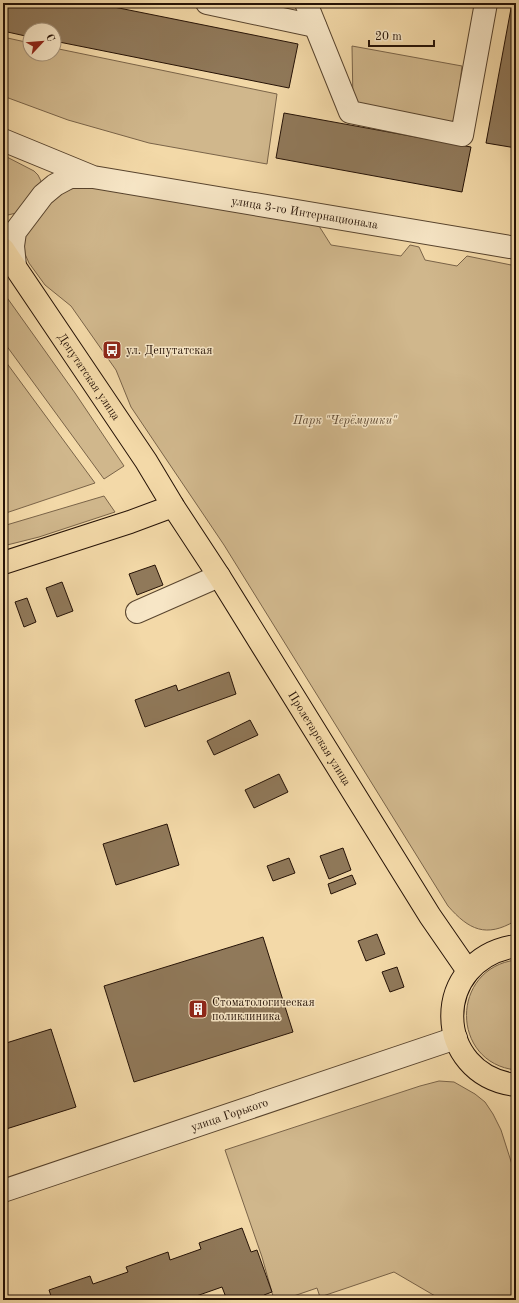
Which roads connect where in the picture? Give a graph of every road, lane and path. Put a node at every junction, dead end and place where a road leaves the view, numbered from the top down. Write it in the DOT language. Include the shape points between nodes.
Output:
graph roads {
  1 [pos="207,3"];
  2 [pos="306,3"];
  3 [pos="486,3"];
  4 [pos="315,26"];
  5 [pos="3,140"];
  6 [pos="93,177"];
  7 [pos="516,248"];
  8 [pos="9,258"];
  9 [pos="173,506"];
  10 [pos="3,562"];
  11 [pos="219,576"];
  12 [pos="137,612"];
  13 [pos="516,946"];
  14 [pos="468,971"];
  15 [pos="456,1038"];
  16 [pos="516,1085"];
  17 [pos="3,1191"];
  1 -- 4 [label="street"];
  2 -- 4 [label="street"];
  3 -- 4 [label="street" via="462,135 350,112"];
  5 -- 6 [label="street, улица 3-го Интернационала"];
  6 -- 7 [label="street, улица 3-го Интернационала"];
  6 -- 8 [label="street, улица 3-го Интернационала" via="70,177 43,195 15,232"];
  8 -- 9 [label="main road, Депутатская улица" via="146,460"];
  9 -- 10 [label="main road"];
  9 -- 11 [label="main road, Пролетарская улица"];
  11 -- 12 [label="street"];
  11 -- 14 [label="main road, Пролетарская улица" via="426,909"];
  13 -- 14 [label="main road" via="489,953"];
  14 -- 15 [label="main road" via="459,984 452,1007"];
  15 -- 16 [label="main road" via="466,1058 474,1067 496,1081"];
  15 -- 17 [label="street, улица Горького"];
}
